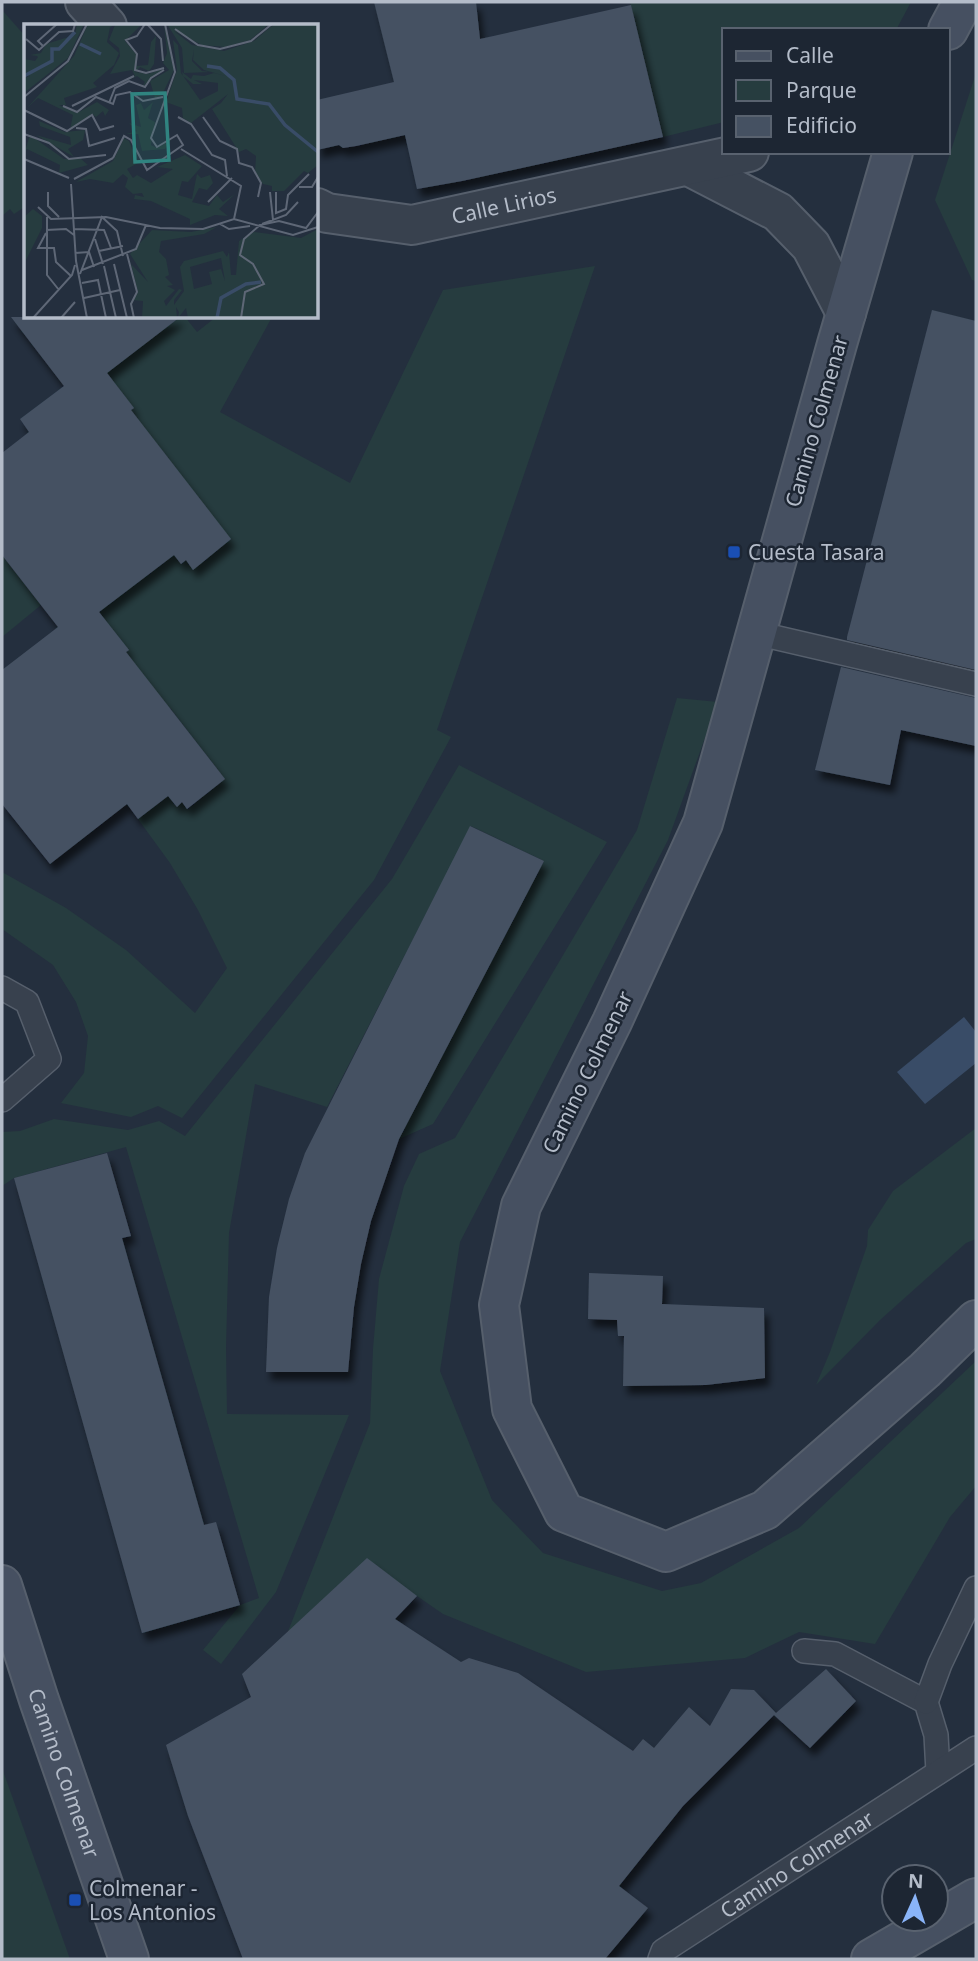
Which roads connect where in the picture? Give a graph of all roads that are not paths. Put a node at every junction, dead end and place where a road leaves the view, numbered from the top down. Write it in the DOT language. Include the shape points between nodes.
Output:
graph roads {
  1 [pos="85,2"];
  2 [pos="963,2"];
  3 [pos="105,24"];
  4 [pos="949,28"];
  5 [pos="740,154"];
  6 [pos="892,154"];
  7 [pos="689,166"];
  8 [pos="318,208"];
  9 [pos="846,313"];
  10 [pos="756,633"];
  11 [pos="976,684"];
  12 [pos="2,988"];
  13 [pos="2,1100"];
  14 [pos="976,1320"];
  15 [pos="2,1585"];
  16 [pos="976,1588"];
  17 [pos="804,1651"];
  18 [pos="926,1702"];
  19 [pos="976,1748"];
  20 [pos="938,1772"];
  21 [pos="976,1898"];
  22 [pos="129,1959"];
  23 [pos="660,1959"];
  24 [pos="872,1959"];
  1 -- 3 [label="street"];
  2 -- 4 [label="main road"];
  5 -- 7 [label="street, Calle Lirios"];
  6 -- 9 [label="main road, Camino Colmenar"];
  7 -- 8 [label="street, Calle Lirios" via="412,225"];
  7 -- 9 [label="street" via="778,212 811,246"];
  9 -- 10 [label="main road, Camino Colmenar"];
  10 -- 11 [label="lane"];
  10 -- 14 [label="main road, Camino Colmenar" via="703,823 521,1206 499,1305 512,1409 564,1512 666,1552 765,1510"];
  12 -- 13 [label="lane" via="27,1002 49,1059"];
  15 -- 22 [label="main road, Camino Colmenar"];
  16 -- 18 [label="lane"];
  17 -- 18 [label="lane" via="835,1654"];
  18 -- 20 [label="lane" via="936,1735"];
  19 -- 20 [label="lane, Camino Colmenar"];
  20 -- 23 [label="lane, Camino Colmenar" via="663,1951"];
  21 -- 24 [label="main road"];
}
